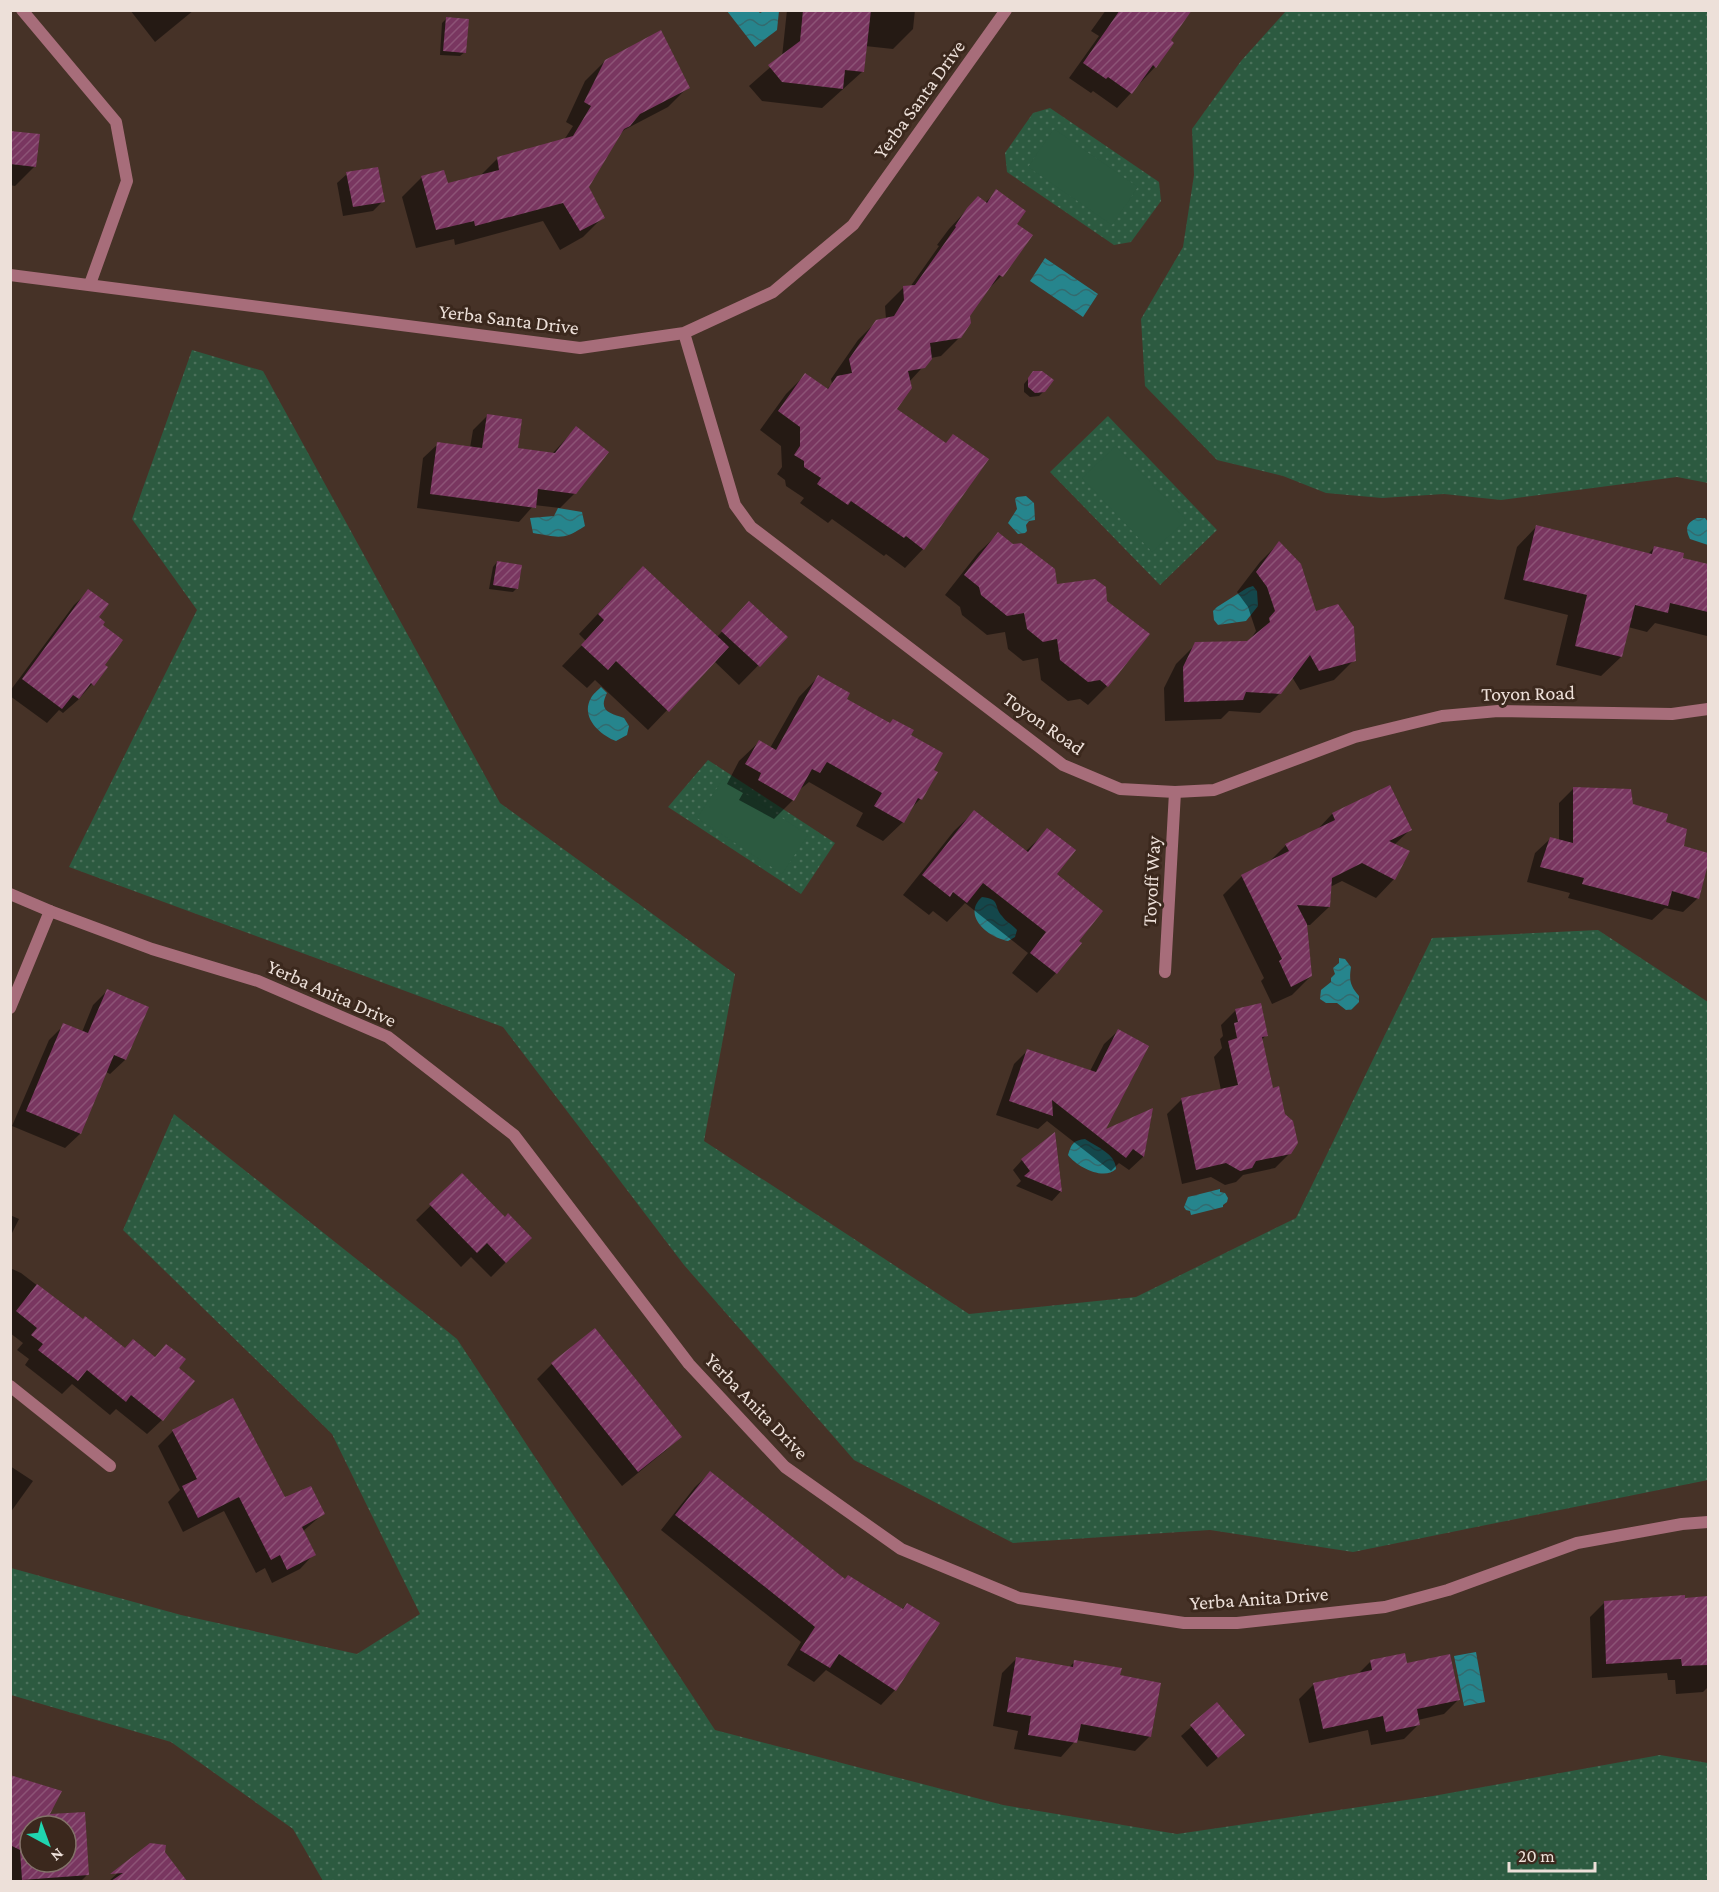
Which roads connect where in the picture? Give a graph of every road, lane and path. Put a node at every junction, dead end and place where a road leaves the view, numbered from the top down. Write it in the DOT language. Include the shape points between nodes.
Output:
graph roads {
  1 [pos="22,10"];
  2 [pos="1006,10"];
  3 [pos="10,275"];
  4 [pos="90,285"];
  5 [pos="684,333"];
  6 [pos="1708,708"];
  7 [pos="1175,792"];
  8 [pos="10,894"];
  9 [pos="50,911"];
  10 [pos="1165,972"];
  11 [pos="10,1008"];
  12 [pos="10,1386"];
  13 [pos="110,1466"];
  14 [pos="1708,1522"];
  1 -- 4 [label="street" via="116,122 127,181"];
  2 -- 5 [label="street, Yerba Santa Drive" via="853,225 773,292"];
  3 -- 4 [label="street, Yerba Santa Drive"];
  4 -- 5 [label="street, Yerba Santa Drive" via="580,348"];
  5 -- 7 [label="street, Toyon Road" via="735,505 751,527 1063,765 1120,789"];
  6 -- 7 [label="street, Toyon Road" via="1672,714 1498,711 1442,716 1355,737 1214,790"];
  7 -- 10 [label="street, Toyoff Way"];
  8 -- 9 [label="street, Yerba Anita Drive"];
  9 -- 11 [label="street"];
  9 -- 14 [label="street, Yerba Anita Drive" via="152,949 258,981 388,1037 514,1135 689,1364 785,1467 901,1550 1019,1598 1184,1623 1236,1623 1385,1607 1448,1590 1577,1543"];
  12 -- 13 [label="street"];
}
